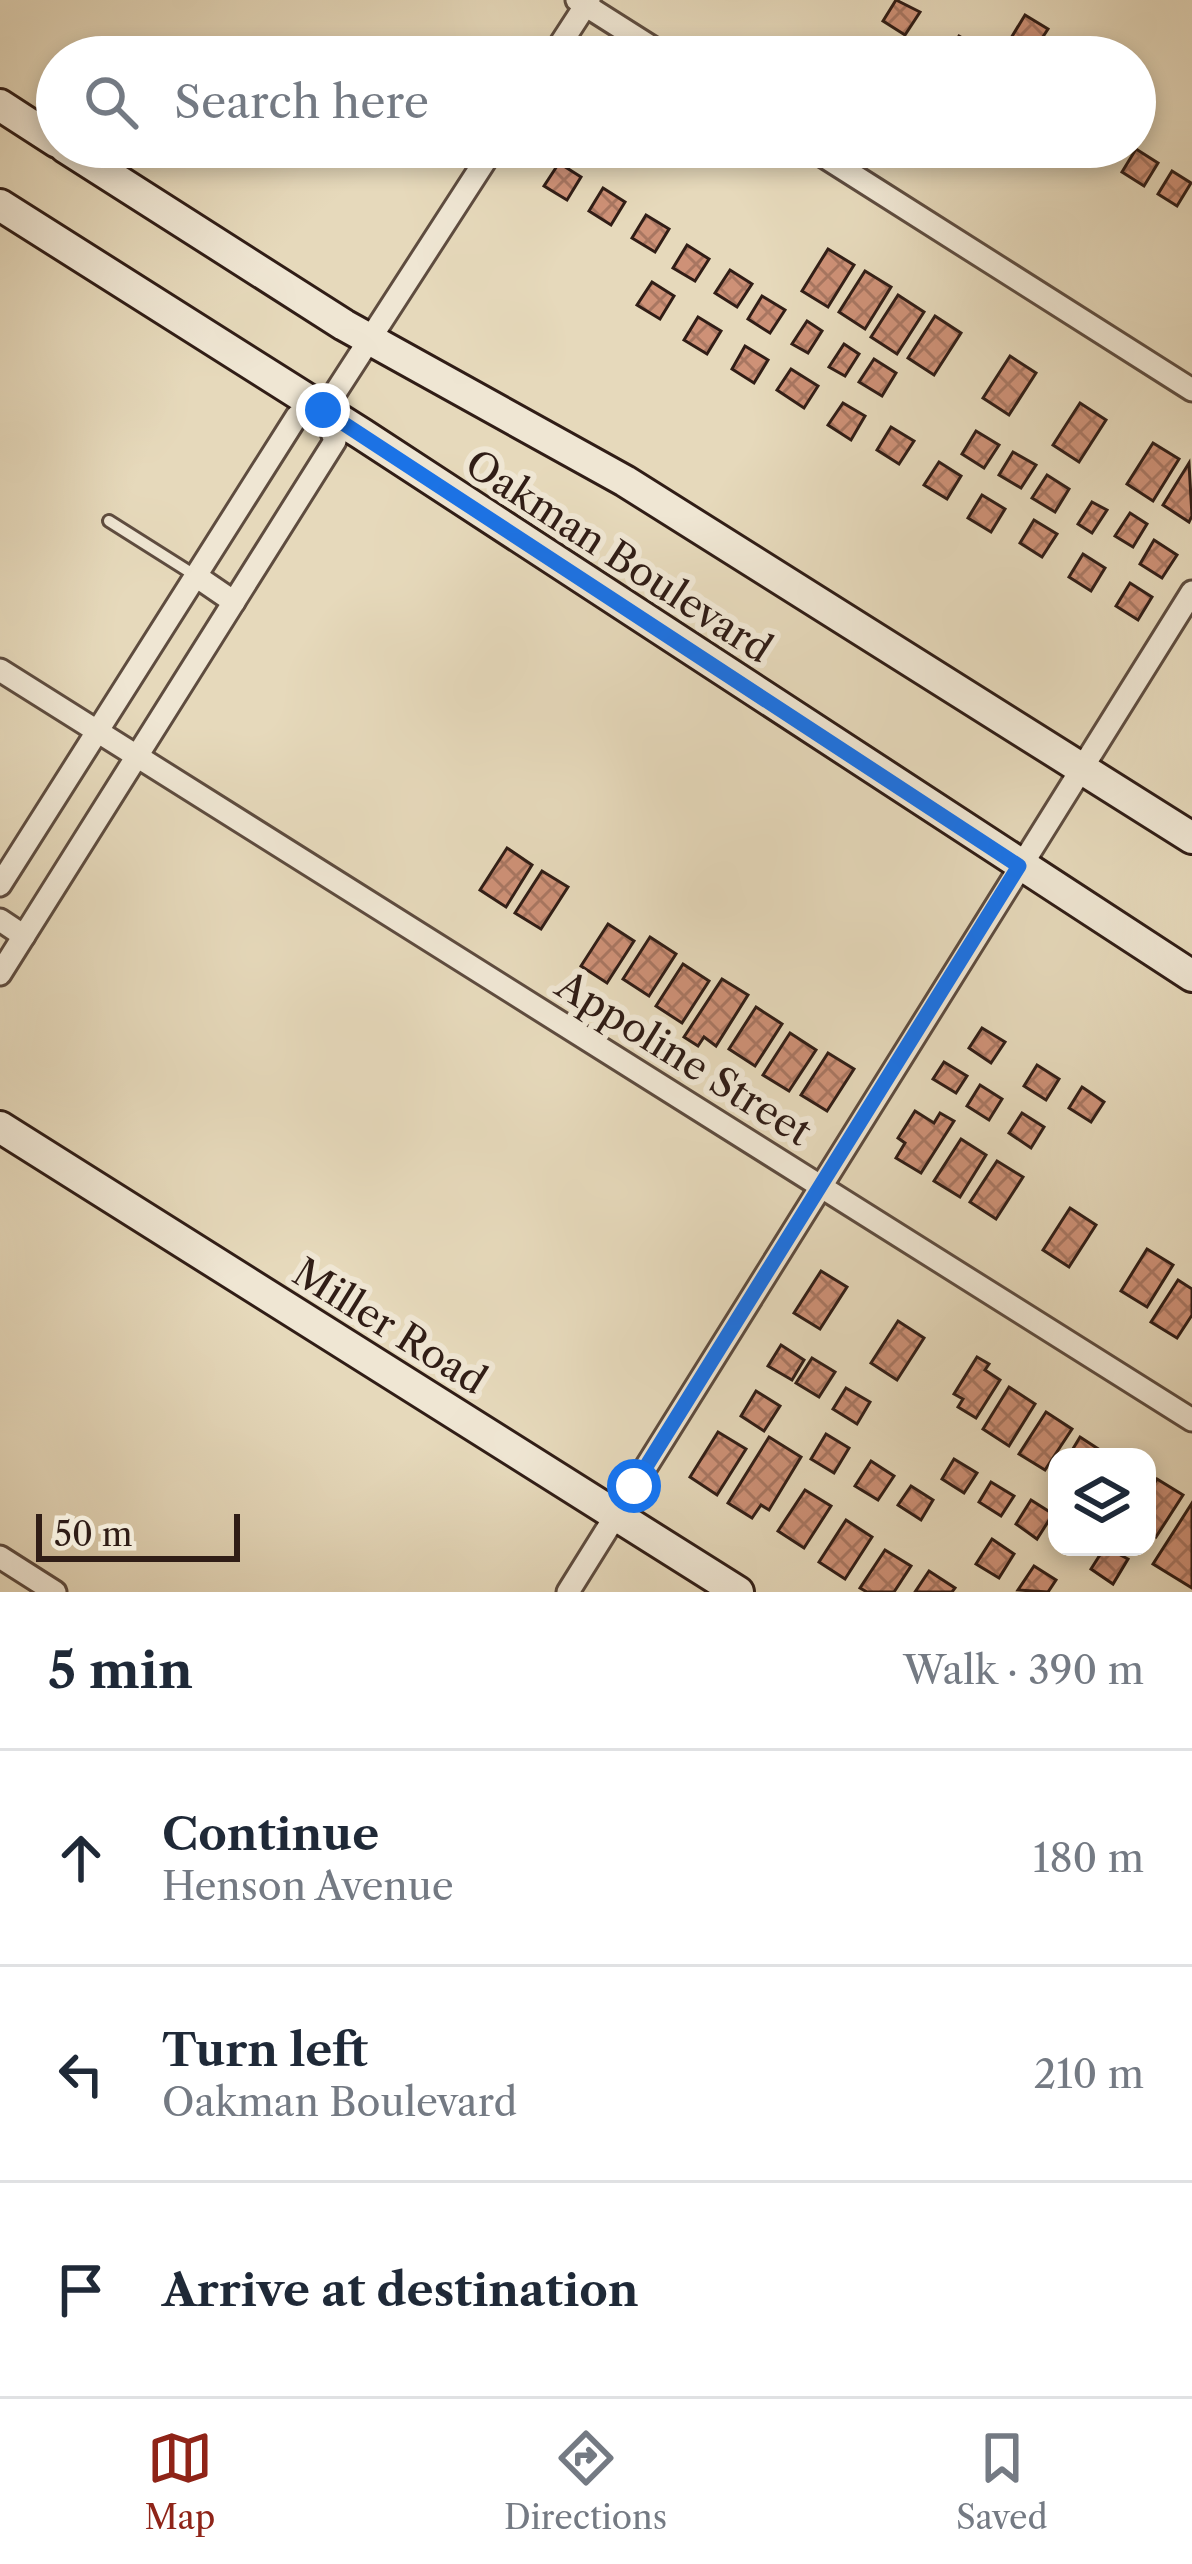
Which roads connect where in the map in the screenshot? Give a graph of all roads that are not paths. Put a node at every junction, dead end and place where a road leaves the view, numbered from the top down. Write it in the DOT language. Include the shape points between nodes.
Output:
graph roads {
  1 [pos="584,2"];
  2 [pos="564,36"];
  3 [pos="635,36"];
  4 [pos="0,105"];
  5 [pos="36,128"];
  6 [pos="98,168"];
  7 [pos="481,168"];
  8 [pos="842,168"];
  9 [pos="0,205"];
  10 [pos="370,340"];
  11 [pos="1192,390"];
  12 [pos="323,410"];
  13 [pos="109,521"];
  14 [pos="196,576"];
  15 [pos="1192,592"];
  16 [pos="235,602"];
  17 [pos="0,670"];
  18 [pos="98,731"];
  19 [pos="138,756"];
  20 [pos="1082,769"];
  21 [pos="1192,838"];
  22 [pos="1019,866"];
  23 [pos="0,885"];
  24 [pos="0,920"];
  25 [pos="24,936"];
  26 [pos="0,974"];
  27 [pos="1192,976"];
  28 [pos="0,1127"];
  29 [pos="820,1186"];
  30 [pos="1192,1420"];
  31 [pos="615,1514"];
  32 [pos="0,1557"];
  33 [pos="55,1592"];
  34 [pos="568,1592"];
  35 [pos="738,1592"];
  1 -- 2 [label="street"];
  1 -- 3 [label="street"];
  4 -- 5 [label="street"];
  6 -- 10 [label="street, Oakman Boulevard"];
  7 -- 10 [label="street"];
  8 -- 11 [label="street"];
  9 -- 12 [label="street, Oakman Boulevard"];
  10 -- 12 [label="street"];
  10 -- 20 [label="street, Oakman Boulevard" via="626,481"];
  12 -- 14 [label="street" via="297,416"];
  12 -- 16 [label="street" via="335,441"];
  12 -- 22 [label="street, Oakman Boulevard"];
  13 -- 14 [label="lane"];
  14 -- 16 [label="street"];
  14 -- 18 [label="street"];
  15 -- 20 [label="street"];
  16 -- 19 [label="street"];
  17 -- 18 [label="street, Appoline Street"];
  18 -- 19 [label="street, Appoline Street"];
  18 -- 23 [label="street"];
  19 -- 25 [label="street"];
  19 -- 29 [label="street, Appoline Street"];
  20 -- 21 [label="street, Oakman Boulevard"];
  20 -- 22 [label="street"];
  22 -- 27 [label="street, Oakman Boulevard"];
  22 -- 29 [label="street"];
  24 -- 25 [label="street"];
  25 -- 26 [label="street"];
  28 -- 31 [label="street, Miller Road"];
  29 -- 30 [label="street, Appoline Street"];
  29 -- 31 [label="street"];
  31 -- 34 [label="street"];
  31 -- 35 [label="street, Miller Road"];
  32 -- 33 [label="street"];
}
